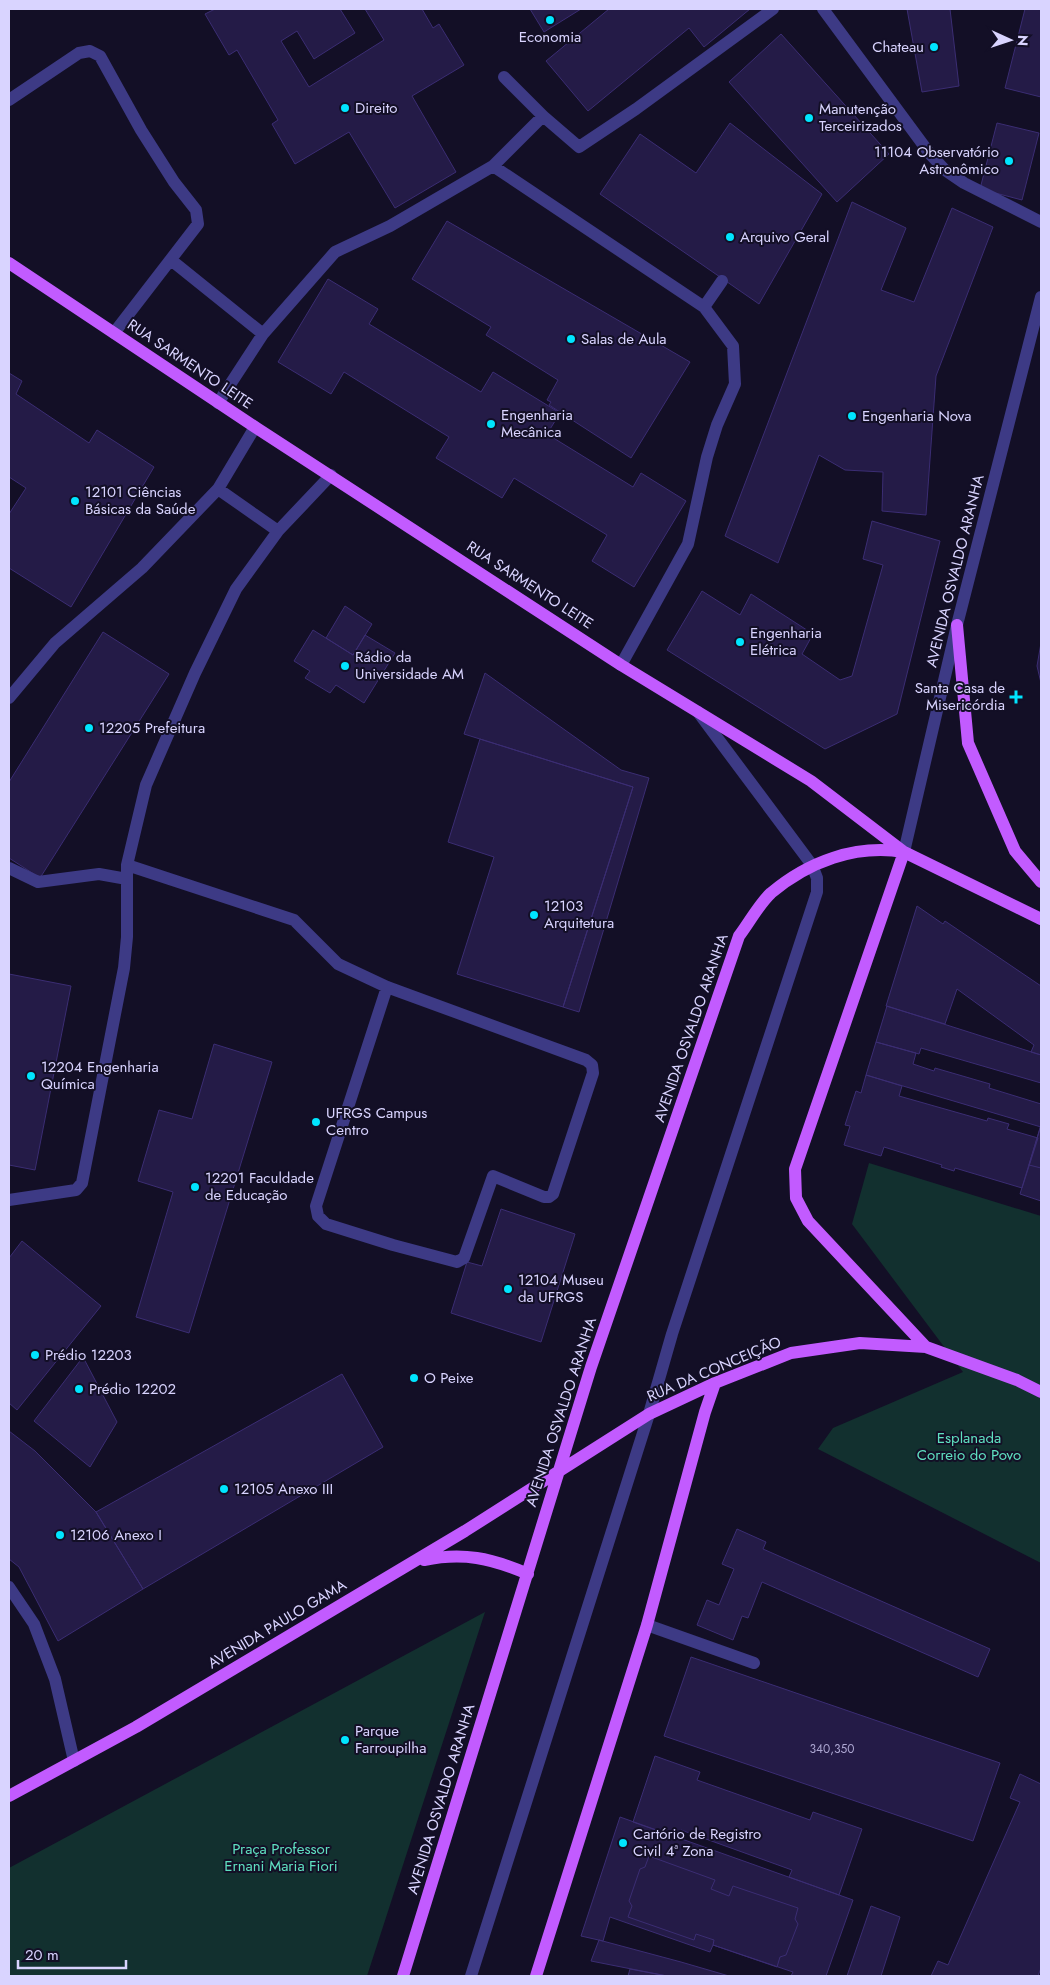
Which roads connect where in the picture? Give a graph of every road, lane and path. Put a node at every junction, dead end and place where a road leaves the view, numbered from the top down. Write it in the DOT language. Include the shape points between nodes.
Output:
graph roads {
  1 [pos="773,9"];
  2 [pos="823,9"];
  3 [pos="504,77"];
  4 [pos="9,100"];
  5 [pos="543,116"];
  6 [pos="493,166"];
  7 [pos="1041,222"];
  8 [pos="171,260"];
  9 [pos="9,263"];
  10 [pos="722,281"];
  11 [pos="1041,297"];
  12 [pos="704,307"];
  13 [pos="114,333"];
  14 [pos="263,334"];
  15 [pos="218,403"];
  16 [pos="255,427"];
  17 [pos="331,475"];
  18 [pos="218,488"];
  19 [pos="278,531"];
  20 [pos="957,625"];
  21 [pos="621,665"];
  22 [pos="9,698"];
  23 [pos="698,712"];
  24 [pos="904,852"];
  25 [pos="127,864"];
  26 [pos="812,865"];
  27 [pos="9,868"];
  28 [pos="127,879"];
  29 [pos="1041,882"];
  30 [pos="1041,920"];
  31 [pos="387,987"];
  32 [pos="9,1200"];
  33 [pos="926,1347"];
  34 [pos="715,1383"];
  35 [pos="1041,1392"];
  36 [pos="649,1414"];
  37 [pos="558,1472"];
  38 [pos="413,1562"];
  39 [pos="528,1574"];
  40 [pos="9,1586"];
  41 [pos="647,1625"];
  42 [pos="754,1663"];
  43 [pos="74,1761"];
  44 [pos="9,1796"];
  45 [pos="403,1976"];
  46 [pos="471,1976"];
  47 [pos="536,1976"];
  1 -- 5 [label="street" via="579,147"];
  2 -- 7 [label="street" via="945,170"];
  3 -- 5 [label="street"];
  4 -- 8 [label="street" via="79,53 90,51 100,56 174,182 196,210 198,224"];
  5 -- 6 [label="street"];
  6 -- 12 [label="street"];
  6 -- 14 [label="street" via="390,226 335,252"];
  8 -- 13 [label="street"];
  8 -- 14 [label="street"];
  9 -- 13 [label="main road, RUA SARMENTO LEITE"];
  10 -- 12 [label="street"];
  11 -- 20 [label="street, AVENIDA OSVALDO ARANHA"];
  12 -- 21 [label="street" via="733,346 735,384 707,457 688,544"];
  13 -- 15 [label="main road, RUA SARMENTO LEITE"];
  14 -- 15 [label="street"];
  15 -- 16 [label="main road, RUA SARMENTO LEITE"];
  16 -- 17 [label="main road, RUA SARMENTO LEITE"];
  16 -- 18 [label="street"];
  17 -- 19 [label="street"];
  17 -- 21 [label="main road, RUA SARMENTO LEITE"];
  18 -- 19 [label="street"];
  18 -- 22 [label="street" via="142,568 55,643"];
  19 -- 25 [label="street" via="236,590 195,673 146,785"];
  20 -- 24 [label="street, AVENIDA OSVALDO ARANHA"];
  20 -- 29 [label="main road" via="968,743 1015,852"];
  21 -- 23 [label="main road, RUA SARMENTO LEITE"];
  23 -- 24 [label="main road, RUA SARMENTO LEITE" via="811,781"];
  23 -- 26 [label="street"];
  24 -- 26 [label="main road, AVENIDA OSVALDO ARANHA" via="872,850 843,854"];
  24 -- 30 [label="main road, RUA SARMENTO LEITE"];
  24 -- 33 [label="main road, AVENIDA OSVALDO ARANHA" via="795,1170 796,1198 808,1221"];
  25 -- 28 [label="street"];
  25 -- 31 [label="street" via="294,920 338,964"];
  26 -- 36 [label="street" via="817,878 817,892 675,1325"];
  26 -- 37 [label="main road, AVENIDA OSVALDO ARANHA" via="770,894 739,936 594,1357"];
  27 -- 28 [label="street" via="38,882 99,874"];
  28 -- 32 [label="street" via="124,968 82,1183 76,1190"];
  31 -- 31 [label="street" via="316,1206 318,1216 326,1224 393,1245 461,1261 493,1176 544,1197 553,1194 593,1073 592,1065 586,1060"];
  33 -- 34 [label="main road, RUA DA CONCEIÇÃO" via="860,1343 791,1353"];
  33 -- 35 [label="main road, RUA DA CONCEIÇÃO"];
  34 -- 36 [label="main road, RUA DA CONCEIÇÃO"];
  34 -- 41 [label="main road"];
  36 -- 37 [label="main road, RUA DA CONCEIÇÃO"];
  36 -- 46 [label="street"];
  37 -- 38 [label="main road, AVENIDA PAULO GAMA"];
  37 -- 39 [label="main road, AVENIDA OSVALDO ARANHA"];
  38 -- 39 [label="main road" via="440,1556 474,1557"];
  38 -- 43 [label="main road, AVENIDA PAULO GAMA"];
  39 -- 45 [label="main road, AVENIDA OSVALDO ARANHA"];
  40 -- 43 [label="street" via="34,1624 55,1679"];
  41 -- 42 [label="street"];
  41 -- 47 [label="main road"];
  43 -- 44 [label="main road, AVENIDA PAULO GAMA"];
}
